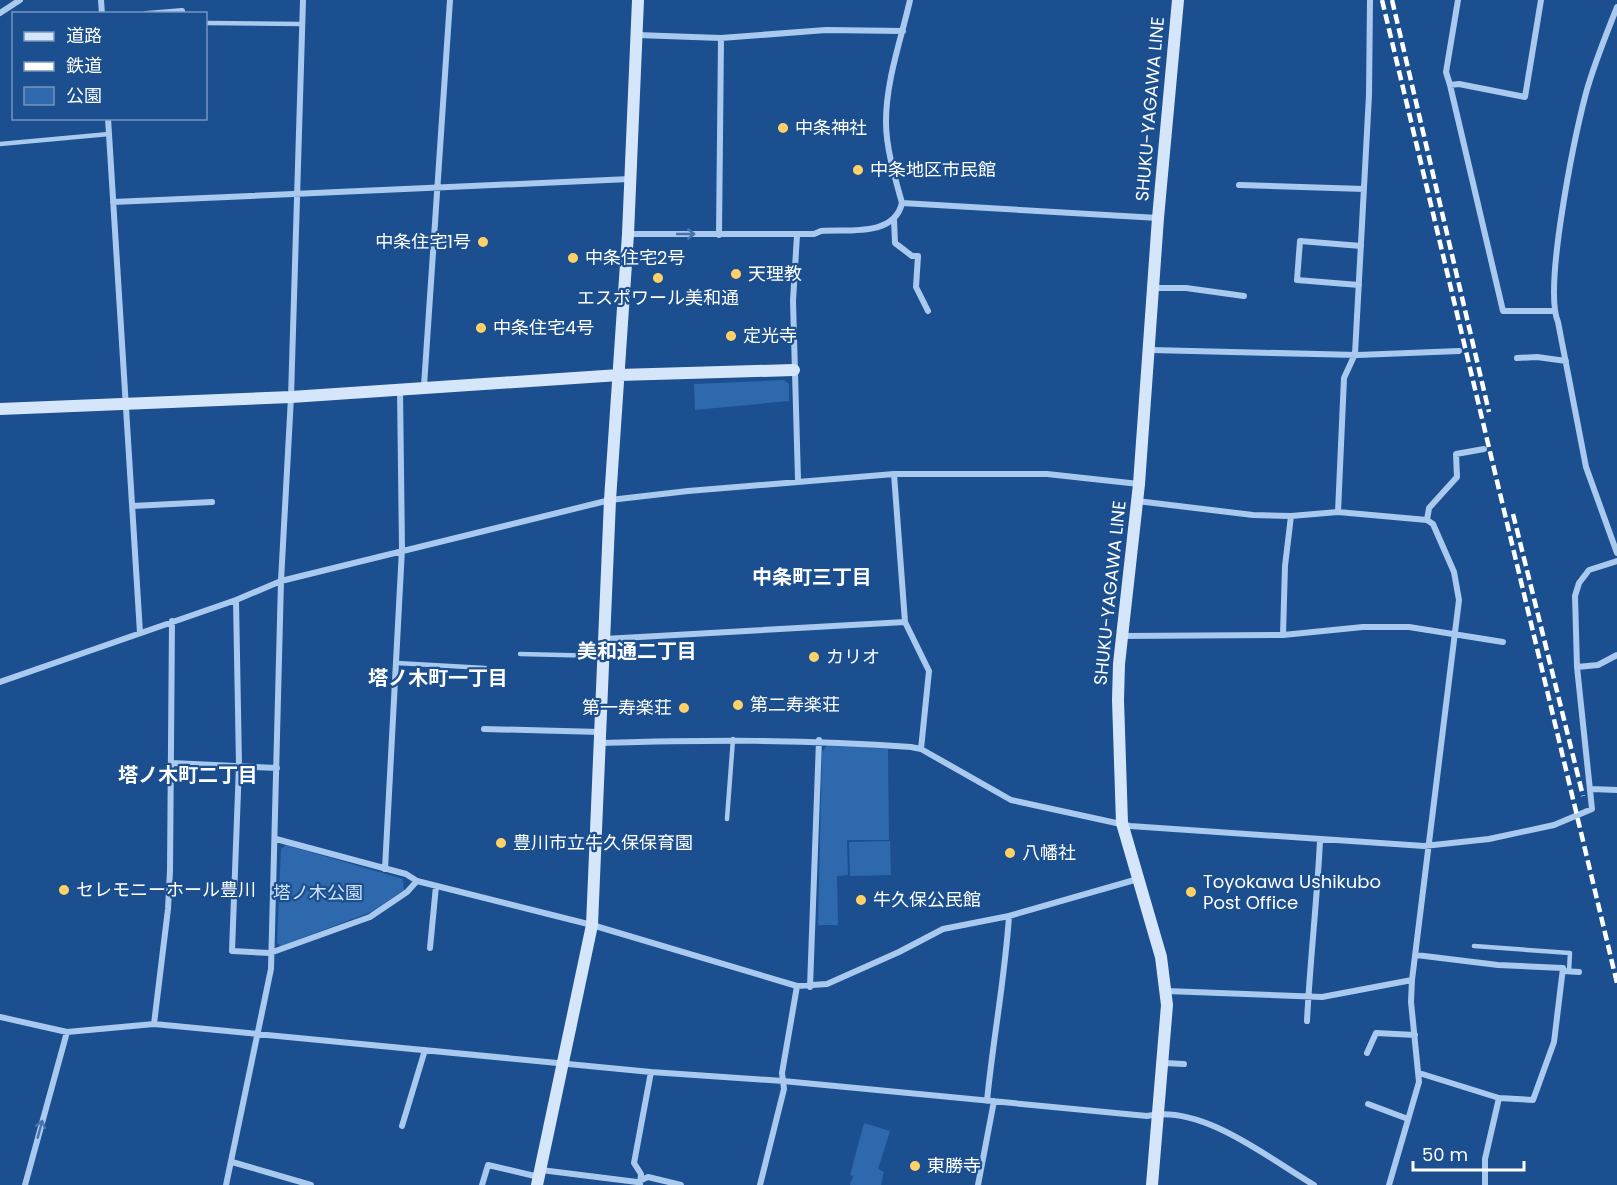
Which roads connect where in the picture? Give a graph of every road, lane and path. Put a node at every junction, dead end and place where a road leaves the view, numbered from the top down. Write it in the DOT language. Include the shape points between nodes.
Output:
graph roads {
  1 [pos="20,0"];
  2 [pos="303,0"];
  3 [pos="450,0"];
  4 [pos="638,0"];
  5 [pos="910,0"];
  6 [pos="1178,0"];
  7 [pos="1370,0"];
  8 [pos="1458,0"];
  9 [pos="1541,0"];
  10 [pos="1617,7"];
  11 [pos="182,11"];
  12 [pos="170,12"];
  13 [pos="0,14"];
  14 [pos="208,23"];
  15 [pos="302,24"];
  16 [pos="903,31"];
  17 [pos="637,35"];
  18 [pos="721,38"];
  19 [pos="1450,85"];
  20 [pos="108,120"];
  21 [pos="109,134"];
  22 [pos="0,144"];
  23 [pos="630,179"];
  24 [pos="1239,185"];
  25 [pos="439,188"];
  26 [pos="1364,189"];
  27 [pos="296,195"];
  28 [pos="113,202"];
  29 [pos="902,202"];
  30 [pos="894,218"];
  31 [pos="1158,218"];
  32 [pos="628,234"];
  33 [pos="719,235"];
  34 [pos="798,235"];
  35 [pos="1361,246"];
  36 [pos="1359,285"];
  37 [pos="1154,288"];
  38 [pos="1244,296"];
  39 [pos="928,311"];
  40 [pos="1553,311"];
  41 [pos="1151,350"];
  42 [pos="1459,351"];
  43 [pos="1355,354"];
  44 [pos="1517,358"];
  45 [pos="1566,361"];
  46 [pos="794,370"];
  47 [pos="619,375"];
  48 [pos="400,387"];
  49 [pos="424,387"];
  50 [pos="291,397"];
  51 [pos="126,404"];
  52 [pos="0,410"];
  53 [pos="1484,448"];
  54 [pos="894,474"];
  55 [pos="798,480"];
  56 [pos="1139,484"];
  57 [pos="610,500"];
  58 [pos="1137,501"];
  59 [pos="212,502"];
  60 [pos="132,507"];
  61 [pos="1338,512"];
  62 [pos="1291,516"];
  63 [pos="1427,520"];
  64 [pos="402,549"];
  65 [pos="1617,553"];
  66 [pos="1617,561"];
  67 [pos="280,581"];
  68 [pos="236,600"];
  69 [pos="172,621"];
  70 [pos="905,622"];
  71 [pos="140,633"];
  72 [pos="1454,634"];
  73 [pos="1283,635"];
  74 [pos="1122,636"];
  75 [pos="604,639"];
  76 [pos="1503,642"];
  77 [pos="520,654"];
  78 [pos="1617,655"];
  79 [pos="603,656"];
  80 [pos="397,663"];
  81 [pos="1576,667"];
  82 [pos="485,668"];
  83 [pos="0,682"];
  84 [pos="484,729"];
  85 [pos="601,737"];
  86 [pos="733,739"];
  87 [pos="819,740"];
  88 [pos="921,749"];
  89 [pos="172,763"];
  90 [pos="239,765"];
  91 [pos="278,768"];
  92 [pos="1591,789"];
  93 [pos="1617,790"];
  94 [pos="727,819"];
  95 [pos="1122,823"];
  96 [pos="276,838"];
  97 [pos="1320,841"];
  98 [pos="1428,845"];
  99 [pos="385,869"];
  100 [pos="1138,879"];
  101 [pos="417,881"];
  102 [pos="436,886"];
  103 [pos="1009,916"];
  104 [pos="592,925"];
  105 [pos="1474,946"];
  106 [pos="430,948"];
  107 [pos="270,953"];
  108 [pos="1416,955"];
  109 [pos="1566,971"];
  110 [pos="1579,972"];
  111 [pos="1412,980"];
  112 [pos="797,986"];
  113 [pos="810,987"];
  114 [pos="1165,991"];
  115 [pos="1308,996"];
  116 [pos="0,1017"];
  117 [pos="1307,1021"];
  118 [pos="154,1024"];
  119 [pos="67,1032"];
  120 [pos="258,1034"];
  121 [pos="1415,1035"];
  122 [pos="425,1050"];
  123 [pos="1367,1053"];
  124 [pos="561,1063"];
  125 [pos="1164,1064"];
  126 [pos="1184,1064"];
  127 [pos="651,1072"];
  128 [pos="1419,1073"];
  129 [pos="783,1081"];
  130 [pos="1499,1098"];
  131 [pos="990,1101"];
  132 [pos="1368,1104"];
  133 [pos="1159,1113"];
  134 [pos="1408,1119"];
  135 [pos="402,1126"];
  136 [pos="232,1162"];
  137 [pos="539,1177"];
  138 [pos="641,1182"];
  139 [pos="295,1183"];
  140 [pos="25,1185"];
  141 [pos="226,1185"];
  142 [pos="310,1185"];
  143 [pos="483,1185"];
  144 [pos="681,1185"];
  145 [pos="760,1185"];
  146 [pos="978,1185"];
  147 [pos="1152,1185"];
  148 [pos="1314,1185"];
  149 [pos="1389,1185"];
  150 [pos="1485,1185"];
  1 -- 13 [label="street"];
  2 -- 15 [label="street"];
  3 -- 25 [label="street"];
  4 -- 17 [label="street"];
  5 -- 16 [label="street"];
  6 -- 31 [label="street, SHUKU-YAGAWA LINE"];
  7 -- 26 [label="street"];
  8 -- 19 [label="street" via="1446,72"];
  9 -- 19 [label="street" via="1525,97"];
  10 -- 40 [label="street" via="1586,93 1558,241"];
  11 -- 12 [label="street"];
  14 -- 15 [label="lane"];
  15 -- 27 [label="street"];
  16 -- 18 [label="street" via="826,30"];
  16 -- 29 [label="street" via="886,123"];
  17 -- 18 [label="street"];
  17 -- 23 [label="street"];
  18 -- 33 [label="street"];
  19 -- 40 [label="street" via="1503,311"];
  20 -- 21 [label="street"];
  21 -- 22 [label="lane"];
  21 -- 28 [label="street"];
  23 -- 25 [label="street"];
  23 -- 32 [label="street"];
  24 -- 26 [label="street"];
  25 -- 27 [label="street"];
  25 -- 49 [label="street"];
  26 -- 35 [label="street"];
  27 -- 28 [label="street"];
  27 -- 50 [label="street"];
  28 -- 51 [label="street"];
  29 -- 30 [label="street"];
  29 -- 31 [label="street"];
  30 -- 34 [label="street" via="877,228"];
  30 -- 39 [label="street" via="895,243 918,256 916,287"];
  31 -- 37 [label="street, SHUKU-YAGAWA LINE"];
  32 -- 33 [label="street, one-way"];
  32 -- 47 [label="street"];
  33 -- 34 [label="street"];
  34 -- 46 [label="street" via="793,302"];
  35 -- 36 [label="street"];
  35 -- 36 [label="street" via="1300,241 1297,280"];
  36 -- 43 [label="street"];
  37 -- 38 [label="street"];
  37 -- 41 [label="street, SHUKU-YAGAWA LINE"];
  40 -- 45 [label="street"];
  41 -- 43 [label="street"];
  41 -- 56 [label="street, SHUKU-YAGAWA LINE"];
  42 -- 43 [label="street"];
  43 -- 61 [label="street" via="1344,378"];
  44 -- 45 [label="street"];
  45 -- 65 [label="street" via="1586,467"];
  46 -- 47 [label="street"];
  46 -- 55 [label="street"];
  47 -- 49 [label="street"];
  47 -- 57 [label="street"];
  48 -- 49 [label="street"];
  48 -- 50 [label="street"];
  48 -- 64 [label="street"];
  50 -- 51 [label="street"];
  50 -- 67 [label="street"];
  51 -- 52 [label="street"];
  51 -- 60 [label="street"];
  53 -- 63 [label="street" via="1456,453 1457,477 1429,508"];
  54 -- 55 [label="street"];
  54 -- 56 [label="street" via="1047,474"];
  54 -- 70 [label="street"];
  55 -- 57 [label="street"];
  56 -- 58 [label="street, SHUKU-YAGAWA LINE"];
  57 -- 64 [label="street"];
  57 -- 75 [label="street"];
  58 -- 62 [label="street"];
  58 -- 74 [label="street, SHUKU-YAGAWA LINE"];
  59 -- 60 [label="street"];
  60 -- 71 [label="street"];
  61 -- 62 [label="street"];
  61 -- 63 [label="street"];
  62 -- 73 [label="street"];
  63 -- 72 [label="street" via="1433,524 1454,572 1459,600"];
  64 -- 67 [label="street"];
  64 -- 80 [label="street"];
  66 -- 81 [label="street" via="1589,570 1576,590"];
  67 -- 68 [label="street"];
  67 -- 91 [label="street"];
  68 -- 69 [label="street"];
  68 -- 90 [label="street"];
  69 -- 71 [label="street"];
  69 -- 89 [label="street"];
  70 -- 75 [label="street"];
  70 -- 88 [label="street" via="929,671"];
  71 -- 83 [label="street"];
  72 -- 73 [label="street" via="1409,627 1363,627"];
  72 -- 76 [label="street"];
  72 -- 98 [label="street"];
  73 -- 74 [label="street"];
  74 -- 95 [label="street, SHUKU-YAGAWA LINE" via="1118,700"];
  75 -- 79 [label="street"];
  77 -- 79 [label="lane"];
  78 -- 81 [label="street" via="1598,665"];
  79 -- 85 [label="street"];
  80 -- 82 [label="lane"];
  80 -- 99 [label="street"];
  81 -- 92 [label="street"];
  84 -- 85 [label="street"];
  85 -- 86 [label="street"];
  85 -- 104 [label="street"];
  86 -- 87 [label="street"];
  86 -- 94 [label="lane"];
  87 -- 88 [label="street"];
  87 -- 113 [label="street"];
  88 -- 95 [label="street" via="1011,801"];
  89 -- 90 [label="street"];
  89 -- 118 [label="street" via="168,909"];
  90 -- 91 [label="street"];
  90 -- 107 [label="street" via="232,951"];
  91 -- 96 [label="street"];
  92 -- 93 [label="street"];
  92 -- 98 [label="street" via="1591,811 1554,825 1489,839"];
  95 -- 97 [label="street"];
  95 -- 100 [label="street, SHUKU-YAGAWA LINE"];
  96 -- 99 [label="street"];
  96 -- 107 [label="street"];
  97 -- 98 [label="street"];
  97 -- 115 [label="street"];
  98 -- 108 [label="street"];
  99 -- 101 [label="street"];
  100 -- 103 [label="street"];
  100 -- 114 [label="street, SHUKU-YAGAWA LINE" via="1161,957"];
  101 -- 102 [label="street"];
  101 -- 107 [label="street" via="370,917"];
  102 -- 104 [label="street"];
  102 -- 106 [label="street"];
  103 -- 113 [label="street" via="943,928 850,974"];
  103 -- 131 [label="street" via="1007,956 994,1031"];
  104 -- 112 [label="street"];
  104 -- 124 [label="street"];
  105 -- 109 [label="lane" via="1570,953"];
  107 -- 120 [label="street" via="271,969"];
  108 -- 109 [label="street"];
  108 -- 111 [label="street"];
  109 -- 110 [label="street"];
  109 -- 130 [label="street" via="1554,1042 1533,1100"];
  111 -- 115 [label="street" via="1322,998"];
  111 -- 121 [label="street"];
  112 -- 113 [label="street"];
  112 -- 129 [label="street"];
  114 -- 115 [label="street"];
  114 -- 125 [label="street, SHUKU-YAGAWA LINE"];
  115 -- 117 [label="street"];
  116 -- 119 [label="street"];
  118 -- 119 [label="street"];
  118 -- 120 [label="street"];
  140 -- 119 [label="street, one-way"];
  120 -- 122 [label="street"];
  120 -- 136 [label="street"];
  121 -- 123 [label="street" via="1376,1033"];
  121 -- 128 [label="street"];
  122 -- 124 [label="street"];
  122 -- 135 [label="street"];
  124 -- 127 [label="street"];
  124 -- 137 [label="street"];
  125 -- 126 [label="street"];
  125 -- 133 [label="street, SHUKU-YAGAWA LINE"];
  127 -- 129 [label="street"];
  127 -- 138 [label="street" via="634,1163"];
  128 -- 130 [label="street"];
  128 -- 134 [label="street"];
  129 -- 131 [label="street"];
  129 -- 145 [label="street"];
  130 -- 150 [label="street" via="1485,1159"];
  131 -- 133 [label="street" via="1147,1116"];
  131 -- 146 [label="street"];
  132 -- 134 [label="street"];
  133 -- 147 [label="street, SHUKU-YAGAWA LINE"];
  133 -- 148 [label="street" via="1205,1122"];
  134 -- 149 [label="street"];
  136 -- 139 [label="street"];
  136 -- 141 [label="street"];
  137 -- 138 [label="street"];
  137 -- 143 [label="street" via="488,1165"];
  138 -- 144 [label="street" via="648,1177"];
  139 -- 142 [label="street"];
}
